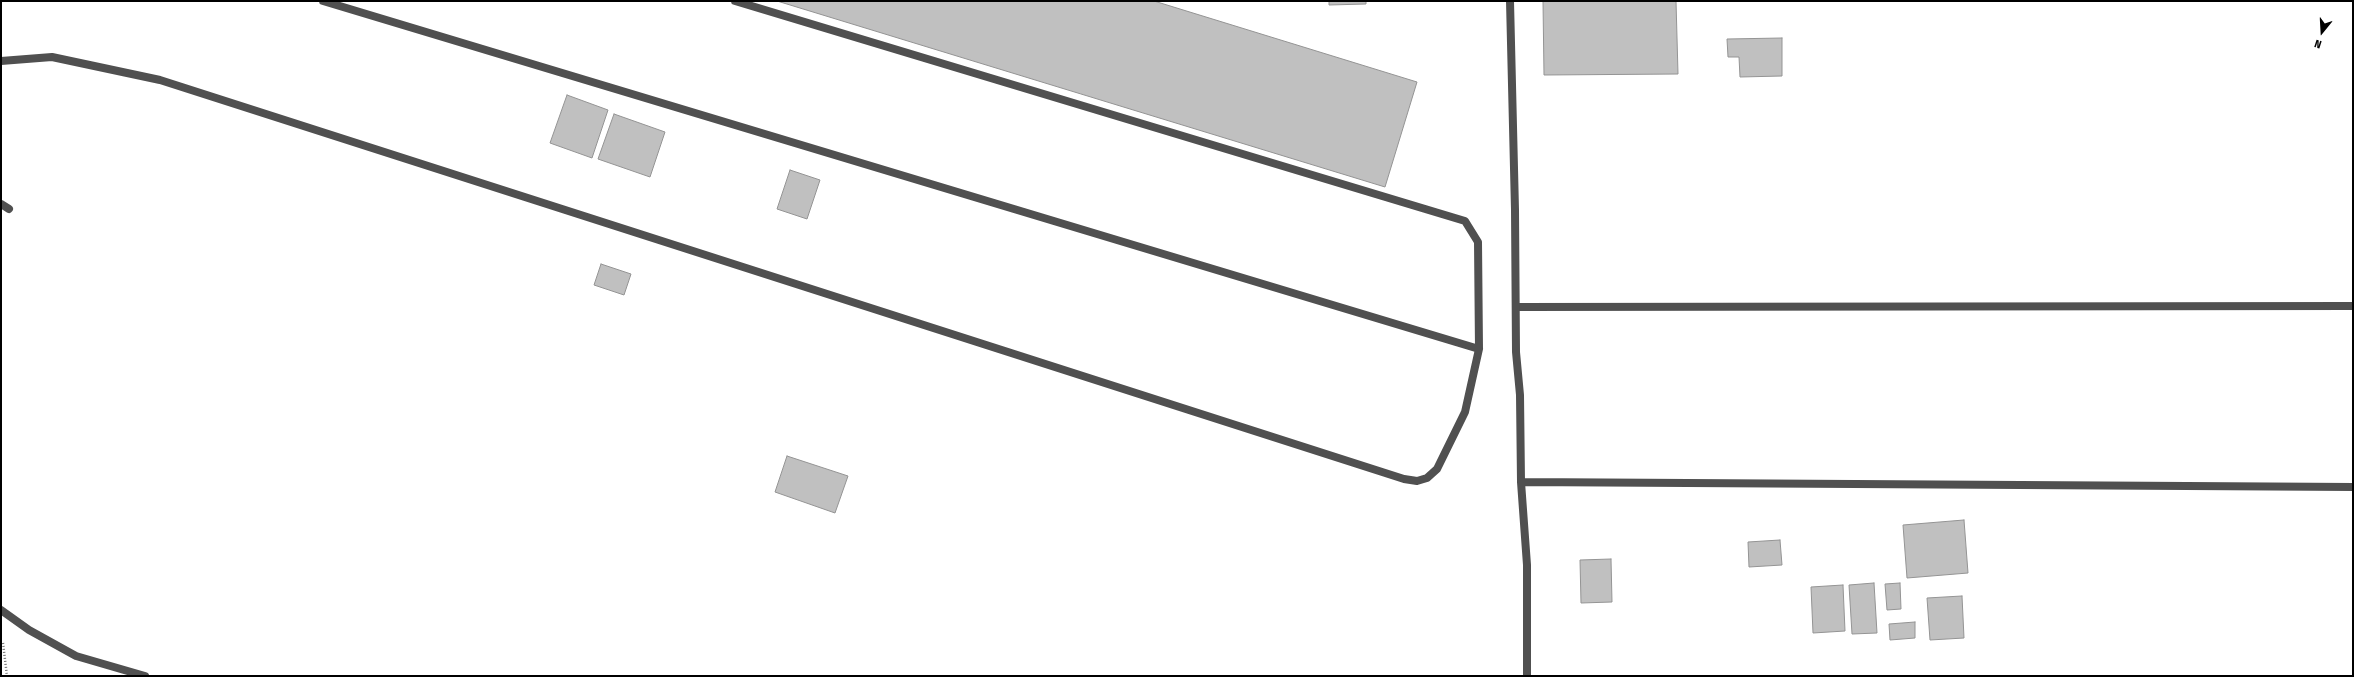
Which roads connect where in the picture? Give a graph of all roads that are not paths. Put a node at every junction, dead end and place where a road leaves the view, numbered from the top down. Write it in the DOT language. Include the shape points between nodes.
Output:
graph roads {
  1 [pos="323,1"];
  2 [pos="735,1"];
  3 [pos="1510,1"];
  4 [pos="1,61"];
  5 [pos="1,204"];
  6 [pos="9,209"];
  7 [pos="2353,306"];
  8 [pos="1516,307"];
  9 [pos="1479,349"];
  10 [pos="1521,482"];
  11 [pos="2353,487"];
  12 [pos="1,610"];
  13 [pos="145,676"];
  14 [pos="1527,676"];
  1 -- 9 [label="street"];
  2 -- 9 [label="street" via="1465,221 1478,242"];
  3 -- 8 [label="street"];
  4 -- 9 [label="street" via="52,58 160,80 1404,479 1422,479 1437,469 1465,412"];
  5 -- 6 [label="street"];
  7 -- 8 [label="street"];
  8 -- 10 [label="street"];
  10 -- 11 [label="street"];
  10 -- 14 [label="street" via="1527,565"];
  12 -- 13 [label="street" via="29,630 76,656"];
}
